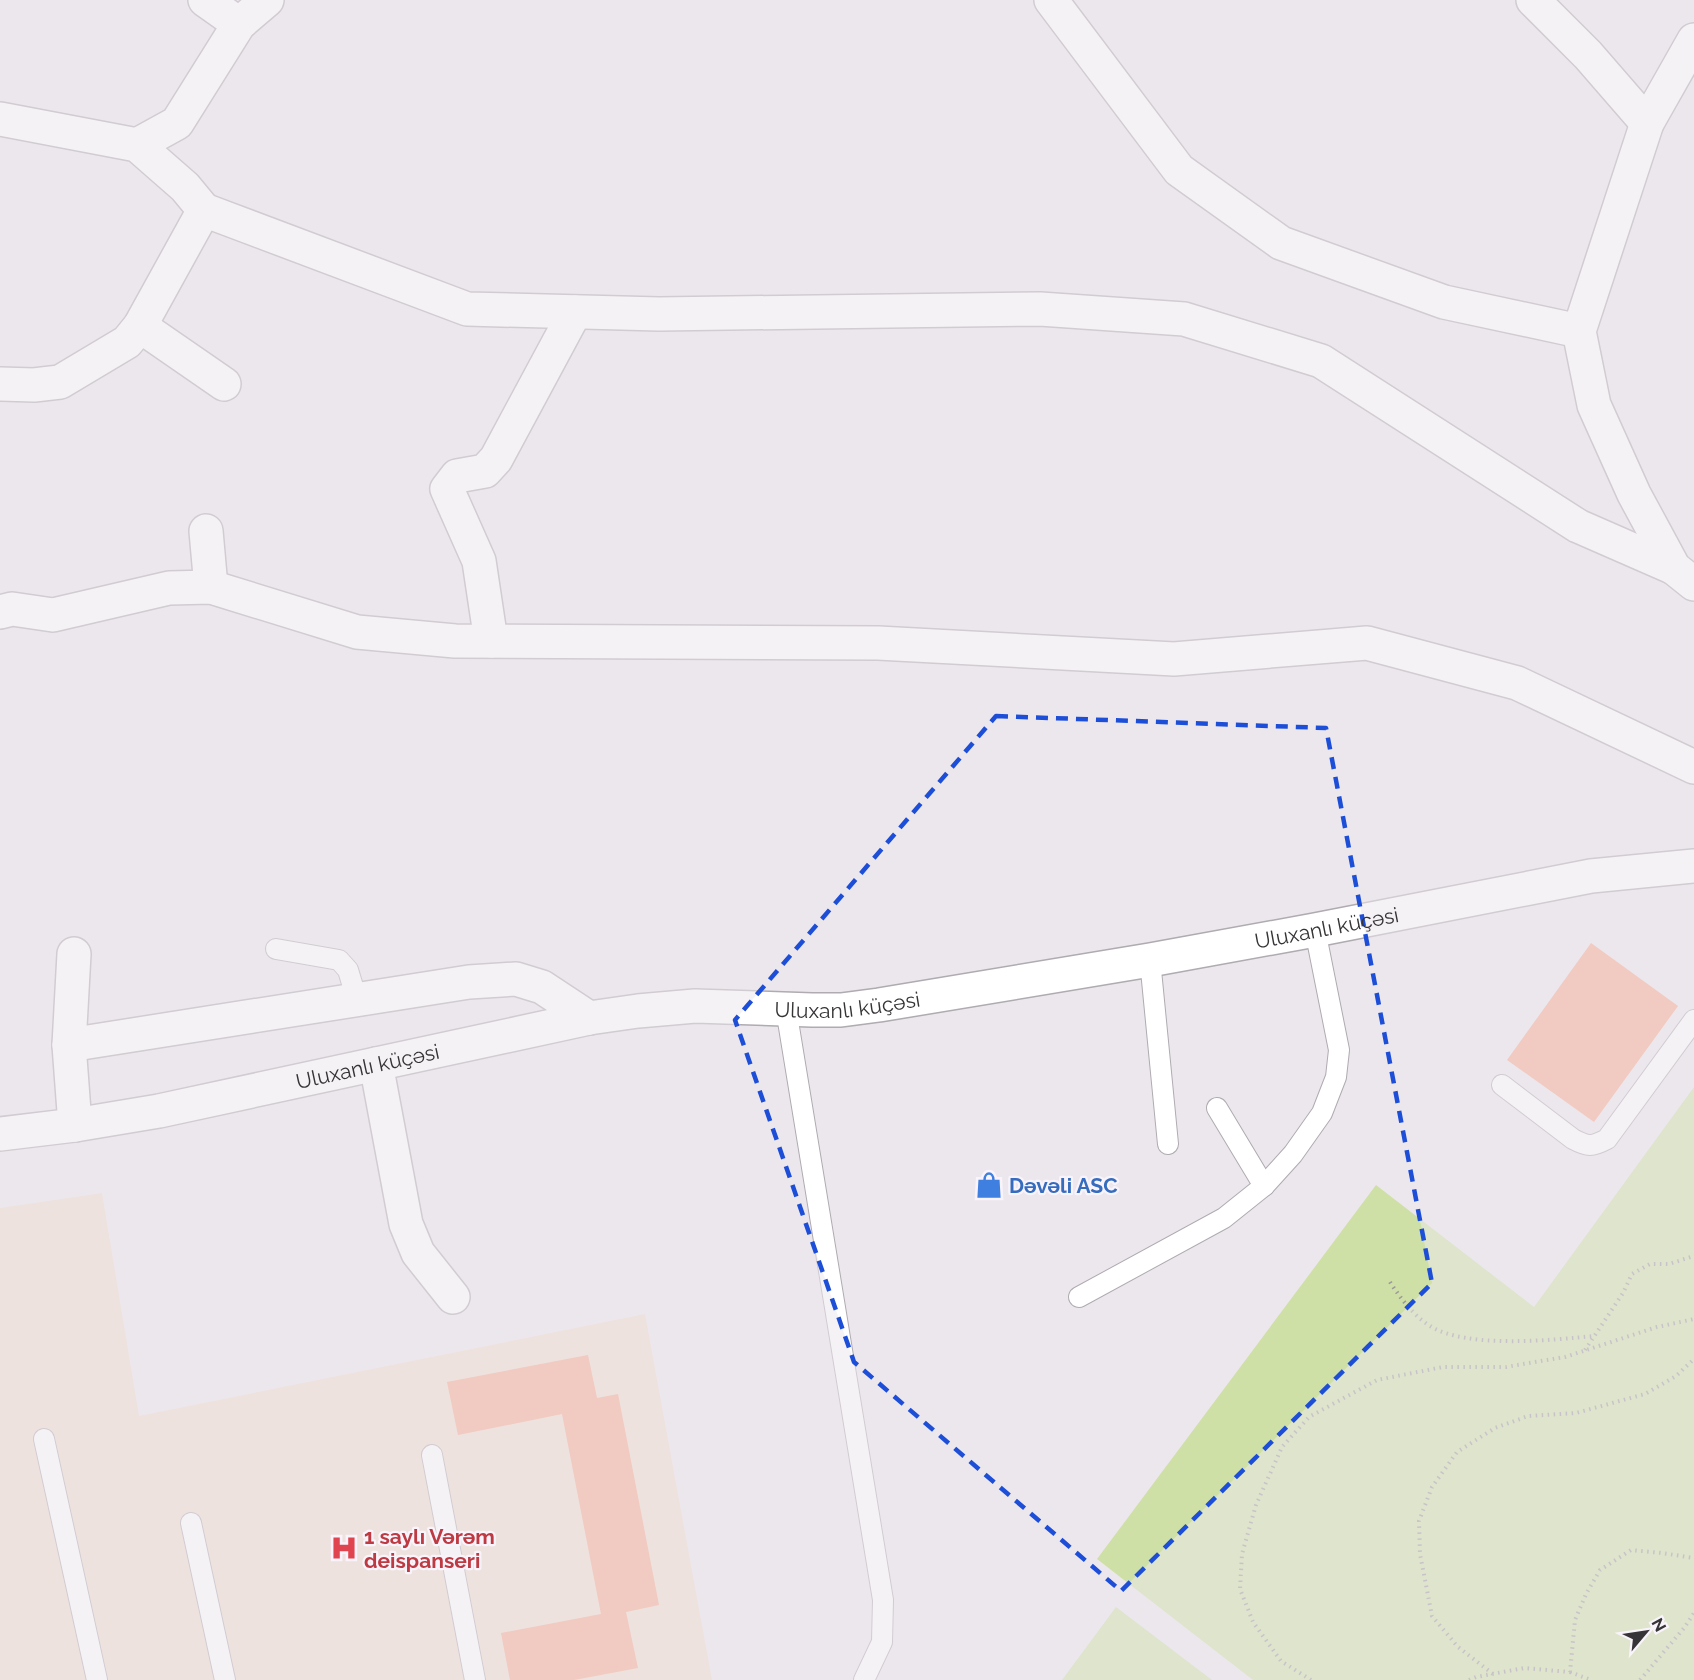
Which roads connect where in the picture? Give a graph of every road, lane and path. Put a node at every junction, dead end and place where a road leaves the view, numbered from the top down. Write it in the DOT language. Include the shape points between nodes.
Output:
graph roads {
  1 [pos="205,0"];
  2 [pos="267,0"];
  3 [pos="1051,0"];
  4 [pos="1533,0"];
  5 [pos="238,24"];
  6 [pos="1694,40"];
  7 [pos="0,118"];
  8 [pos="1647,123"];
  9 [pos="137,145"];
  10 [pos="204,210"];
  11 [pos="575,312"];
  12 [pos="140,326"];
  13 [pos="1579,331"];
  14 [pos="0,384"];
  15 [pos="224,384"];
  16 [pos="206,531"];
  17 [pos="1684,576"];
  18 [pos="211,587"];
  19 [pos="0,612"];
  20 [pos="491,641"];
  21 [pos="1694,767"];
  22 [pos="1694,866"];
  23 [pos="1315,930"];
  24 [pos="276,949"];
  25 [pos="74,954"];
  26 [pos="1150,960"];
  27 [pos="357,1000"];
  28 [pos="786,1009"];
  29 [pos="590,1018"];
  30 [pos="1694,1020"];
  31 [pos="69,1045"];
  32 [pos="376,1064"];
  33 [pos="1502,1085"];
  34 [pos="1217,1108"];
  35 [pos="75,1125"];
  36 [pos="0,1134"];
  37 [pos="1168,1144"];
  38 [pos="1264,1186"];
  39 [pos="1694,1256"];
  40 [pos="1390,1282"];
  41 [pos="453,1297"];
  42 [pos="1079,1297"];
  43 [pos="1694,1319"];
  44 [pos="1594,1336"];
  45 [pos="1584,1352"];
  46 [pos="1694,1359"];
  47 [pos="44,1439"];
  48 [pos="432,1455"];
  49 [pos="191,1523"];
  50 [pos="1694,1558"];
  51 [pos="1694,1613"];
  52 [pos="1570,1672"];
  53 [pos="1493,1674"];
  54 [pos="97,1680"];
  55 [pos="225,1680"];
  56 [pos="475,1680"];
  57 [pos="864,1680"];
  58 [pos="1311,1680"];
  59 [pos="1469,1680"];
  60 [pos="1591,1680"];
  61 [pos="1640,1680"];
  1 -- 5 [label="street"];
  2 -- 5 [label="street"];
  3 -- 13 [label="street" via="1179,170 1281,243 1444,302"];
  4 -- 8 [label="street"];
  5 -- 9 [label="street" via="177,123"];
  6 -- 8 [label="street"];
  7 -- 9 [label="street"];
  8 -- 13 [label="street"];
  9 -- 10 [label="street" via="185,187"];
  10 -- 11 [label="street" via="467,309"];
  10 -- 12 [label="street"];
  11 -- 17 [label="street" via="1040,309 1184,319 1321,361 1578,526"];
  11 -- 20 [label="street" via="496,459 485,471 457,476 447,489 479,561"];
  12 -- 14 [label="street" via="127,342 60,382"];
  12 -- 15 [label="street"];
  13 -- 17 [label="street" via="1594,405 1634,494"];
  16 -- 18 [label="street"];
  18 -- 19 [label="street" via="169,588 54,615 12,609"];
  18 -- 20 [label="street" via="357,632"];
  20 -- 21 [label="street" via="878,643 1174,659 1367,643 1517,683"];
  22 -- 23 [label="street, Uluxanlı küçəsi" via="1591,876"];
  23 -- 26 [label="street, Uluxanlı küçəsi"];
  23 -- 38 [label="lane" via="1339,1050 1336,1077 1322,1113"];
  24 -- 27 [label="lane" via="339,960 348,970"];
  25 -- 31 [label="street"];
  26 -- 28 [label="street, Uluxanlı küçəsi" via="879,1005 841,1010"];
  26 -- 37 [label="lane"];
  27 -- 29 [label="street" via="469,982 516,979 542,987"];
  27 -- 31 [label="street"];
  28 -- 29 [label="street, Uluxanlı küçəsi" via="695,1005"];
  28 -- 57 [label="lane" via="883,1600 882,1642"];
  29 -- 32 [label="street, Uluxanlı küçəsi"];
  30 -- 33 [label="lane" via="1607,1139 1595,1146 1573,1139"];
  31 -- 35 [label="street"];
  32 -- 35 [label="street, Uluxanlı küçəsi" via="159,1112"];
  32 -- 41 [label="street" via="406,1224 418,1253"];
  34 -- 38 [label="lane"];
  35 -- 36 [label="street, Uluxanlı küçəsi"];
  38 -- 42 [label="lane" via="1224,1218"];
  39 -- 44 [label="path" via="1669,1264 1650,1264 1632,1274"];
  40 -- 44 [label="path" via="1404,1302 1430,1326 1448,1335 1538,1341"];
  43 -- 45 [label="path"];
  44 -- 45 [label="path"];
  45 -- 58 [label="path" via="1506,1367 1443,1367 1377,1380 1309,1417 1282,1447 1256,1505 1242,1554 1240,1588 1253,1622 1281,1660"];
  46 -- 53 [label="path" via="1677,1376 1645,1394 1576,1413 1528,1416 1495,1428 1457,1452 1432,1487 1419,1521 1420,1554 1432,1616 1458,1647"];
  47 -- 54 [label="lane"];
  48 -- 56 [label="lane"];
  49 -- 55 [label="lane"];
  50 -- 52 [label="path" via="1631,1551 1600,1570 1575,1620"];
  51 -- 61 [label="path"];
  52 -- 53 [label="path" via="1524,1668"];
  52 -- 60 [label="path"];
  53 -- 59 [label="path"];
}
